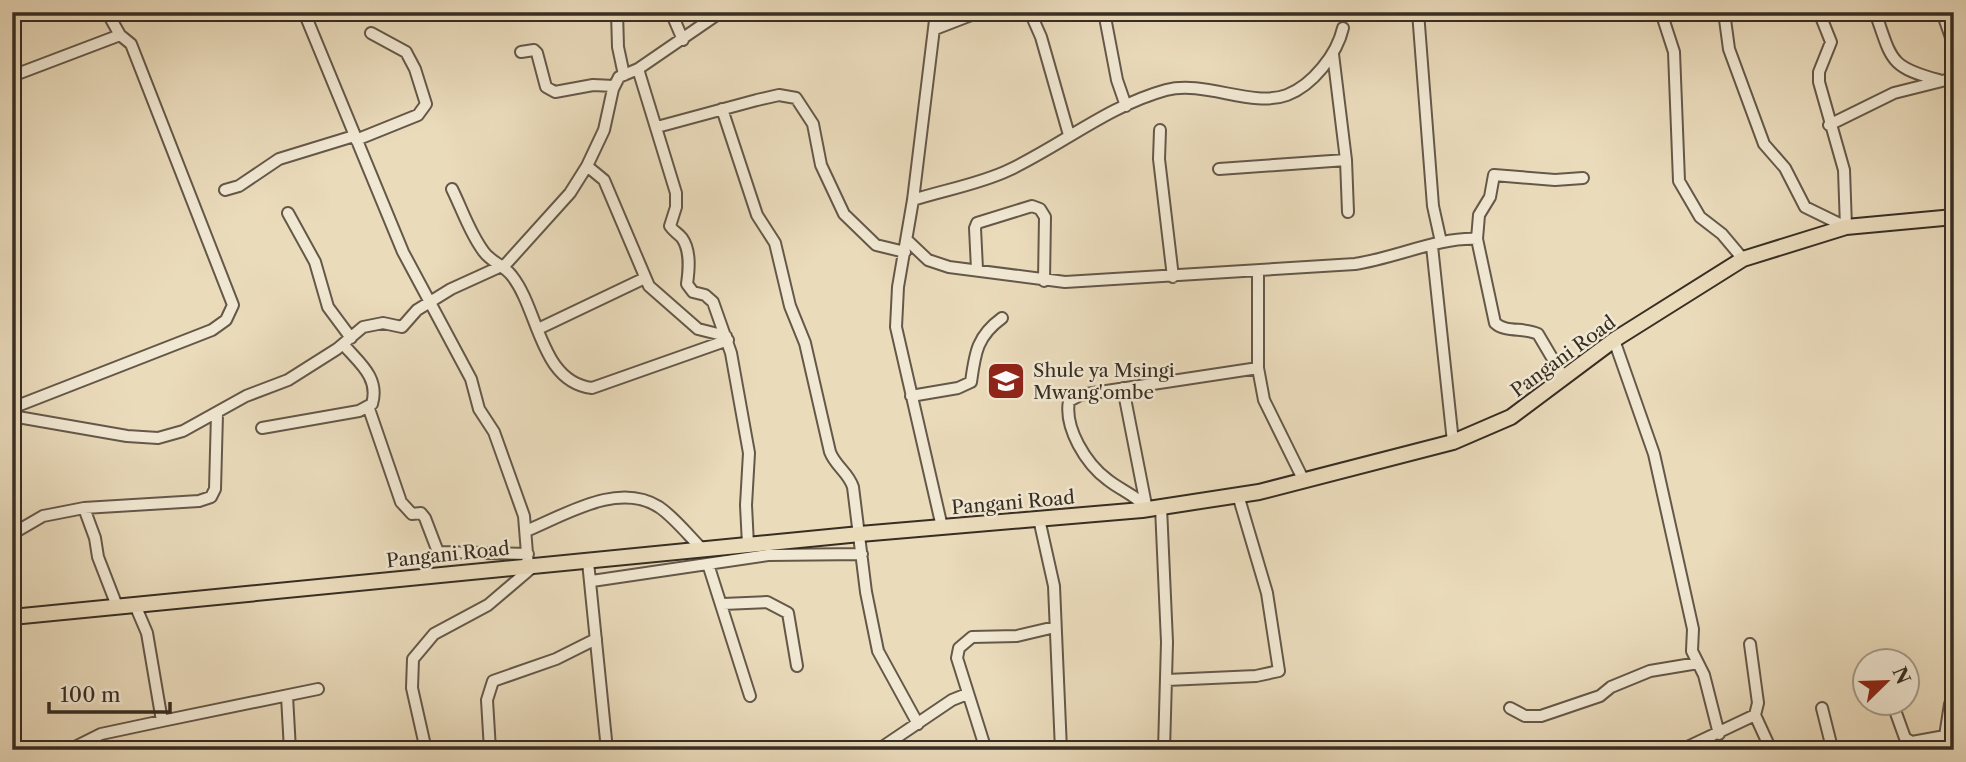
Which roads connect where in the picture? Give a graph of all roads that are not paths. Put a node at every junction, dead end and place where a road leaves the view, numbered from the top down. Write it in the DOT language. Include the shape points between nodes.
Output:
graph roads {
  1 [pos="107,12"];
  2 [pos="304,12"];
  3 [pos="617,12"];
  4 [pos="671,12"];
  5 [pos="722,12"];
  6 [pos="936,12"];
  7 [pos="979,12"];
  8 [pos="1030,12"];
  9 [pos="1104,12"];
  10 [pos="1418,12"];
  11 [pos="1661,12"];
  12 [pos="1724,12"];
  13 [pos="1819,12"];
  14 [pos="1875,12"];
  15 [pos="1942,12"];
  16 [pos="1343,28"];
  17 [pos="936,29"];
  18 [pos="371,33"];
  19 [pos="120,35"];
  20 [pos="683,40"];
  21 [pos="1954,46"];
  22 [pos="521,52"];
  23 [pos="1333,54"];
  24 [pos="638,69"];
  25 [pos="624,75"];
  26 [pos="12,76"];
  27 [pos="1954,78"];
  28 [pos="1942,81"];
  29 [pos="614,86"];
  30 [pos="1126,106"];
  31 [pos="722,109"];
  32 [pos="1829,125"];
  33 [pos="657,127"];
  34 [pos="1160,130"];
  35 [pos="1069,135"];
  36 [pos="355,138"];
  37 [pos="1346,160"];
  38 [pos="587,166"];
  39 [pos="1219,169"];
  40 [pos="1583,178"];
  41 [pos="453,189"];
  42 [pos="225,190"];
  43 [pos="913,200"];
  44 [pos="1348,212"];
  45 [pos="288,213"];
  46 [pos="1954,217"];
  47 [pos="1846,226"];
  48 [pos="1477,239"];
  49 [pos="1437,244"];
  50 [pos="906,246"];
  51 [pos="1743,260"];
  52 [pos="500,267"];
  53 [pos="978,269"];
  54 [pos="1258,271"];
  55 [pos="645,278"];
  56 [pos="1173,278"];
  57 [pos="1044,281"];
  58 [pos="429,302"];
  59 [pos="1002,318"];
  60 [pos="538,329"];
  61 [pos="727,338"];
  62 [pos="1614,340"];
  63 [pos="347,341"];
  64 [pos="1258,368"];
  65 [pos="1564,378"];
  66 [pos="1123,388"];
  67 [pos="911,396"];
  68 [pos="368,406"];
  69 [pos="12,408"];
  70 [pos="217,414"];
  71 [pos="12,416"];
  72 [pos="262,428"];
  73 [pos="1453,442"];
  74 [pos="1303,479"];
  75 [pos="1238,495"];
  76 [pos="84,508"];
  77 [pos="1154,508"];
  78 [pos="1039,519"];
  79 [pos="942,527"];
  80 [pos="526,531"];
  81 [pos="12,534"];
  82 [pos="860,534"];
  83 [pos="748,545"];
  84 [pos="702,549"];
  85 [pos="862,554"];
  86 [pos="530,562"];
  87 [pos="588,562"];
  88 [pos="708,564"];
  89 [pos="592,581"];
  90 [pos="723,604"];
  91 [pos="135,605"];
  92 [pos="117,607"];
  93 [pos="12,617"];
  94 [pos="1055,627"];
  95 [pos="596,639"];
  96 [pos="1750,644"];
  97 [pos="1698,663"];
  98 [pos="797,666"];
  99 [pos="1167,680"];
  100 [pos="318,689"];
  101 [pos="967,694"];
  102 [pos="287,696"];
  103 [pos="750,696"];
  104 [pos="1950,704"];
  105 [pos="1510,708"];
  106 [pos="1822,708"];
  107 [pos="1755,715"];
  108 [pos="1897,716"];
  109 [pos="162,721"];
  110 [pos="918,724"];
  111 [pos="1719,734"];
  112 [pos="1945,736"];
  113 [pos="882,749"];
  114 [pos="69,750"];
  115 [pos="290,750"];
  116 [pos="426,750"];
  117 [pos="491,750"];
  118 [pos="607,750"];
  119 [pos="986,750"];
  120 [pos="1061,750"];
  121 [pos="1164,750"];
  122 [pos="1681,750"];
  123 [pos="1771,750"];
  124 [pos="1829,750"];
  125 [pos="1950,750"];
  1 -- 19 [label="street"];
  2 -- 36 [label="street"];
  3 -- 25 [label="street"];
  4 -- 20 [label="street"];
  5 -- 20 [label="street"];
  6 -- 17 [label="street"];
  7 -- 17 [label="street"];
  8 -- 35 [label="street"];
  9 -- 30 [label="street"];
  10 -- 49 [label="street"];
  11 -- 51 [label="street" via="1674,52 1679,181 1700,217 1723,234"];
  12 -- 47 [label="street" via="1729,49 1764,144 1785,168 1805,206"];
  13 -- 32 [label="street" via="1831,41 1819,72"];
  14 -- 28 [label="street" via="1896,64 1907,72"];
  15 -- 21 [label="street"];
  16 -- 23 [label="street"];
  17 -- 43 [label="street"];
  18 -- 36 [label="street" via="405,52 426,104 418,115"];
  19 -- 26 [label="street"];
  19 -- 69 [label="street" via="131,44 143,71 233,305 226,320 212,330"];
  20 -- 24 [label="street"];
  22 -- 29 [label="street" via="537,53 546,87 555,92"];
  23 -- 30 [label="street" via="1304,85 1273,99 1186,88 1167,90"];
  23 -- 37 [label="street"];
  24 -- 25 [label="street"];
  24 -- 33 [label="street"];
  25 -- 29 [label="street"];
  27 -- 28 [label="street"];
  28 -- 32 [label="street" via="1894,93"];
  29 -- 38 [label="street" via="604,130"];
  30 -- 35 [label="street"];
  31 -- 33 [label="street"];
  31 -- 50 [label="street" via="779,95 796,98 813,124 821,165 844,214 876,244"];
  31 -- 82 [label="street" via="757,215 775,243 790,306 805,343 830,452 853,486"];
  32 -- 47 [label="street" via="1844,170"];
  33 -- 61 [label="street" via="676,193 670,226 687,250 687,284 713,302"];
  34 -- 56 [label="street" via="1159,159"];
  35 -- 43 [label="street" via="1008,170"];
  36 -- 42 [label="street" via="279,159 239,186"];
  36 -- 58 [label="street" via="403,253"];
  37 -- 39 [label="street"];
  37 -- 44 [label="street"];
  38 -- 52 [label="street" via="570,193"];
  38 -- 55 [label="street" via="604,180"];
  40 -- 48 [label="street" via="1494,175 1490,197 1479,215"];
  41 -- 52 [label="street" via="484,252"];
  43 -- 50 [label="street"];
  45 -- 63 [label="street" via="315,262 328,307"];
  46 -- 47 [label="main road, Pangani Road"];
  47 -- 51 [label="main road, Pangani Road"];
  48 -- 49 [label="street"];
  48 -- 65 [label="street" via="1495,323 1500,328 1538,334"];
  49 -- 54 [label="street" via="1355,264"];
  49 -- 73 [label="street"];
  50 -- 53 [label="street" via="949,267"];
  50 -- 67 [label="street" via="896,327"];
  51 -- 62 [label="main road, Pangani Road"];
  52 -- 58 [label="street"];
  52 -- 60 [label="street" via="515,281"];
  53 -- 57 [label="street"];
  53 -- 57 [label="street" via="977,223 1032,206 1041,209 1045,217"];
  54 -- 56 [label="street"];
  54 -- 64 [label="street"];
  55 -- 60 [label="street"];
  55 -- 61 [label="street" via="698,329"];
  56 -- 57 [label="street"];
  58 -- 63 [label="street" via="402,327 375,323"];
  58 -- 80 [label="street" via="494,432"];
  59 -- 67 [label="street" via="980,338 971,382"];
  60 -- 61 [label="street" via="564,377 577,386 593,388"];
  61 -- 83 [label="street" via="749,453"];
  62 -- 65 [label="main road, Pangani Road"];
  62 -- 97 [label="street" via="1654,454"];
  63 -- 68 [label="street" via="368,371 374,396"];
  63 -- 70 [label="street" via="288,380 246,396"];
  64 -- 66 [label="street"];
  64 -- 74 [label="street" via="1264,400"];
  65 -- 73 [label="main road, Pangani Road" via="1511,417"];
  66 -- 77 [label="street" via="1136,468"];
  66 -- 77 [label="street" via="1080,395 1069,401 1066,413 1092,464 1108,480"];
  67 -- 79 [label="street"];
  68 -- 72 [label="street"];
  68 -- 86 [label="street" via="401,502 425,518 438,552"];
  70 -- 71 [label="street" via="158,438"];
  70 -- 76 [label="street" via="211,497 199,502"];
  73 -- 74 [label="main road, Pangani Road"];
  74 -- 75 [label="main road, Pangani Road"];
  75 -- 77 [label="main road, Pangani Road"];
  75 -- 99 [label="street" via="1267,593 1279,671"];
  76 -- 81 [label="street" via="43,516"];
  76 -- 92 [label="street"];
  77 -- 78 [label="main road, Pangani Road"];
  77 -- 99 [label="street" via="1166,582"];
  78 -- 79 [label="main road, Pangani Road"];
  78 -- 94 [label="street" via="1054,586"];
  79 -- 82 [label="main road, Pangani Road"];
  80 -- 84 [label="street" via="606,499 635,499 661,508"];
  80 -- 86 [label="street"];
  82 -- 83 [label="main road, Pangani Road"];
  82 -- 85 [label="street"];
  83 -- 84 [label="main road, Pangani Road"];
  84 -- 87 [label="main road, Pangani Road"];
  85 -- 88 [label="street" via="768,555"];
  85 -- 110 [label="street" via="878,651"];
  86 -- 87 [label="main road, Pangani Road"];
  86 -- 91 [label="main road, Pangani Road"];
  86 -- 116 [label="street" via="488,605 434,634 413,659 414,701"];
  87 -- 89 [label="street"];
  88 -- 89 [label="street"];
  88 -- 90 [label="street"];
  89 -- 95 [label="street"];
  90 -- 98 [label="street" via="767,603 788,613"];
  90 -- 103 [label="street"];
  91 -- 92 [label="main road, Pangani Road"];
  91 -- 109 [label="street" via="147,633"];
  92 -- 93 [label="main road, Pangani Road"];
  94 -- 101 [label="street" via="963,642 957,658"];
  94 -- 120 [label="street"];
  95 -- 117 [label="street" via="493,681 487,700"];
  95 -- 118 [label="street"];
  96 -- 107 [label="street" via="1758,703"];
  97 -- 105 [label="street" via="1650,671 1600,696 1541,716 1525,716"];
  97 -- 111 [label="street"];
  99 -- 121 [label="street"];
  100 -- 102 [label="street"];
  101 -- 110 [label="street"];
  101 -- 119 [label="street"];
  102 -- 109 [label="street"];
  102 -- 115 [label="street"];
  104 -- 112 [label="street"];
  106 -- 124 [label="street"];
  107 -- 111 [label="street"];
  107 -- 123 [label="street"];
  108 -- 112 [label="street" via="1905,738 1912,742"];
  109 -- 114 [label="street" via="102,734"];
  110 -- 113 [label="street"];
  111 -- 122 [label="street"];
  112 -- 125 [label="street"];
}
